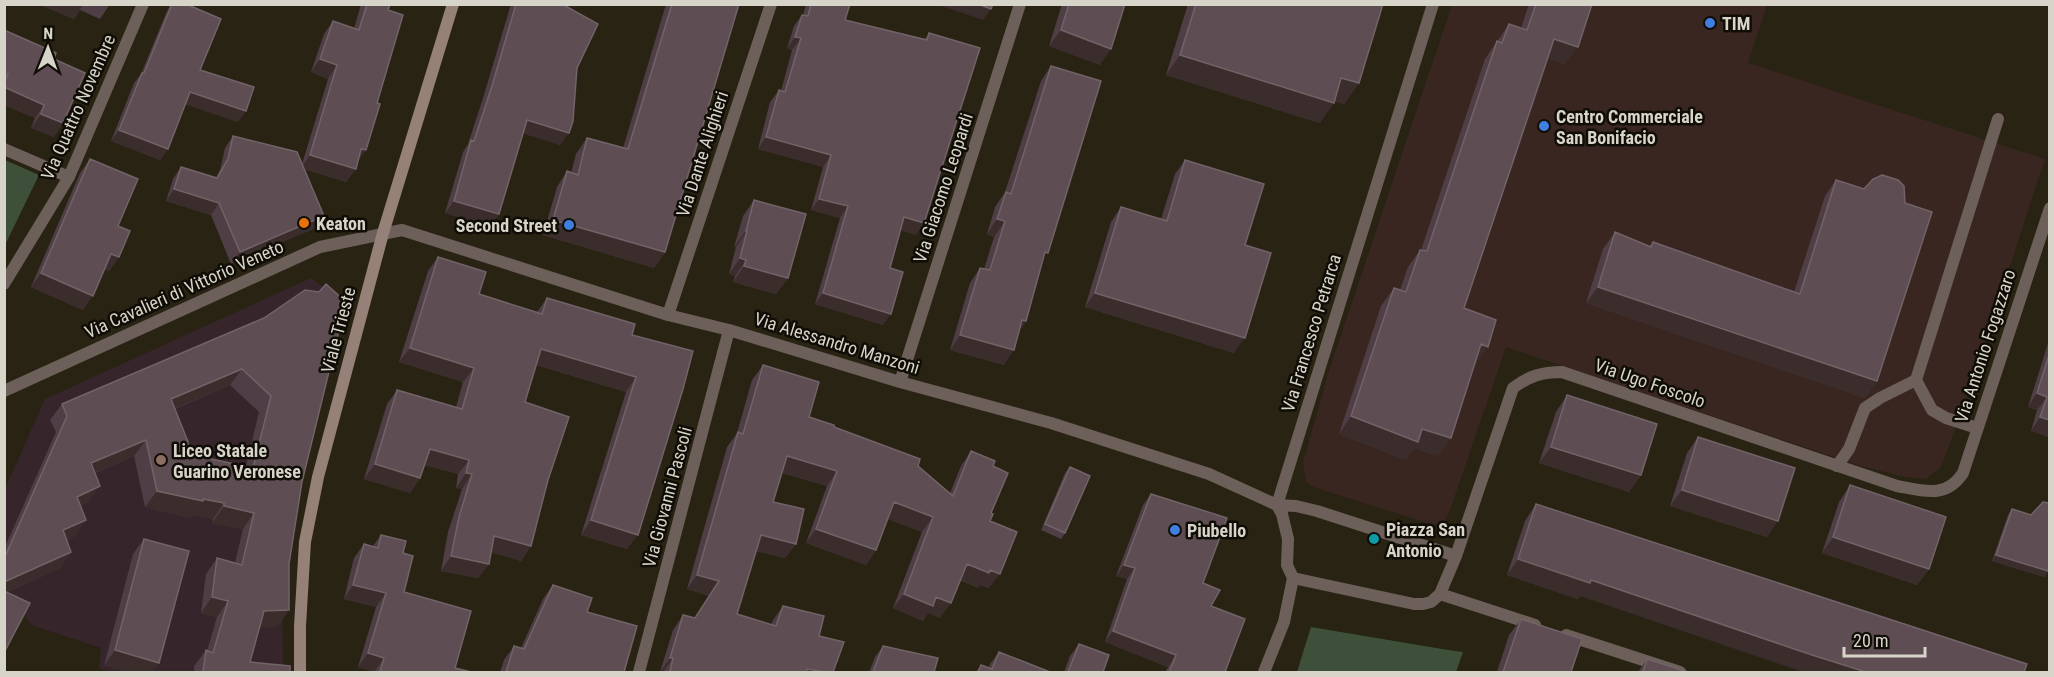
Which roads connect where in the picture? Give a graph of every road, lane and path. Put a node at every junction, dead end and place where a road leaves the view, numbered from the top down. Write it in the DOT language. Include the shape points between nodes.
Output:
graph roads {
  1 [pos="143,4"];
  2 [pos="453,4"];
  3 [pos="771,4"];
  4 [pos="1020,4"];
  5 [pos="1433,4"];
  6 [pos="1998,119"];
  7 [pos="4,149"];
  8 [pos="69,177"];
  9 [pos="2049,208"];
  10 [pos="383,233"];
  11 [pos="4,284"];
  12 [pos="668,315"];
  13 [pos="729,330"];
  14 [pos="1916,380"];
  15 [pos="900,382"];
  16 [pos="4,391"];
  17 [pos="1977,429"];
  18 [pos="1837,466"];
  19 [pos="1948,490"];
  20 [pos="1277,505"];
  21 [pos="1455,556"];
  22 [pos="1293,578"];
  23 [pos="1440,594"];
  24 [pos="300,672"];
  25 [pos="639,672"];
  26 [pos="1264,672"];
  27 [pos="1680,672"];
  1 -- 8 [label="street, Via Quattro Novembre"];
  2 -- 10 [label="street, Viale Trieste"];
  3 -- 12 [label="street, Via Dante Alighieri"];
  4 -- 15 [label="street, Via Giacomo Leopardi"];
  5 -- 20 [label="street, Via Francesco Petrarca"];
  6 -- 14 [label="street"];
  7 -- 8 [label="street"];
  8 -- 11 [label="street, Via Quattro Novembre"];
  9 -- 17 [label="street, Via Antonio Fogazzaro"];
  10 -- 12 [label="street, Via Alessandro Manzoni" via="402,230"];
  10 -- 16 [label="street, Via Cavalieri di Vittorio Veneto" via="320,247"];
  10 -- 24 [label="street, Viale Trieste" via="318,477 305,542"];
  12 -- 13 [label="street, Via Alessandro Manzoni"];
  13 -- 15 [label="street, Via Alessandro Manzoni"];
  13 -- 25 [label="street, Via Giovanni Pascoli"];
  14 -- 17 [label="street" via="1932,410"];
  14 -- 18 [label="street" via="1865,408 1849,449"];
  15 -- 20 [label="street, Via Alessandro Manzoni" via="1130,448 1209,474"];
  17 -- 19 [label="street, Via Antonio Fogazzaro" via="1963,473"];
  18 -- 19 [label="street, Via Ugo Foscolo" via="1897,486 1921,491"];
  18 -- 21 [label="street, Via Ugo Foscolo" via="1562,372 1535,375 1513,388"];
  20 -- 21 [label="street, Via Alessandro Manzoni" via="1317,511"];
  20 -- 22 [label="street" via="1288,539 1287,565"];
  21 -- 23 [label="street, Via Ugo Foscolo"];
  22 -- 23 [label="street" via="1414,604 1431,602"];
  22 -- 26 [label="street" via="1284,622"];
  23 -- 27 [label="street"];
}
